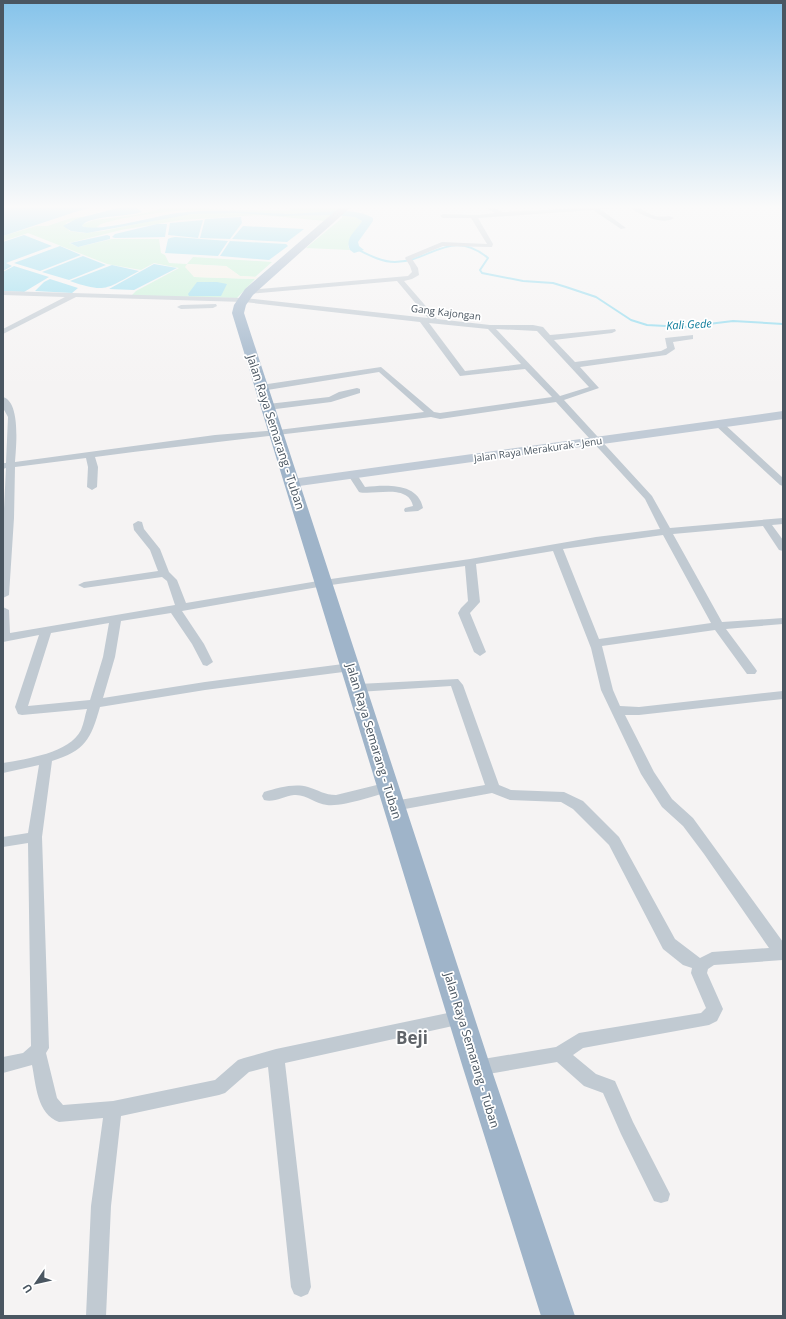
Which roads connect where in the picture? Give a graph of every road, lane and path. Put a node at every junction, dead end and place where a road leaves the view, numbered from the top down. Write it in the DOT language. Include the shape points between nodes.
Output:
graph roads {
  1 [pos="279,268"];
  2 [pos="413,268"];
  3 [pos="400,280"];
  4 [pos="3,293"];
  5 [pos="74,295"];
  6 [pos="244,299"];
  7 [pos="182,308"];
  8 [pos="422,319"];
  9 [pos="434,320"];
  10 [pos="3,322"];
  11 [pos="14,327"];
  12 [pos="490,327"];
  13 [pos="612,331"];
  14 [pos="3,332"];
  15 [pos="690,337"];
  16 [pos="548,338"];
  17 [pos="573,365"];
  18 [pos="527,366"];
  19 [pos="261,388"];
  20 [pos="357,391"];
  21 [pos="559,399"];
  22 [pos="3,400"];
  23 [pos="268,407"];
  24 [pos="431,414"];
  25 [pos="783,415"];
  26 [pos="719,424"];
  27 [pos="278,433"];
  28 [pos="598,441"];
  29 [pos="90,454"];
  30 [pos="7,465"];
  31 [pos="353,475"];
  32 [pos="292,483"];
  33 [pos="783,483"];
  34 [pos="92,486"];
  35 [pos="409,510"];
  36 [pos="6,518"];
  37 [pos="783,521"];
  38 [pos="766,523"];
  39 [pos="138,524"];
  40 [pos="666,531"];
  41 [pos="557,547"];
  42 [pos="783,548"];
  43 [pos="470,562"];
  44 [pos="164,573"];
  45 [pos="324,583"];
  46 [pos="84,585"];
  47 [pos="3,595"];
  48 [pos="178,609"];
  49 [pos="3,610"];
  50 [pos="115,620"];
  51 [pos="783,621"];
  52 [pos="718,626"];
  53 [pos="46,631"];
  54 [pos="3,638"];
  55 [pos="595,643"];
  56 [pos="480,652"];
  57 [pos="207,662"];
  58 [pos="751,671"];
  59 [pos="355,678"];
  60 [pos="783,695"];
  61 [pos="94,704"];
  62 [pos="616,710"];
  63 [pos="44,760"];
  64 [pos="3,768"];
  65 [pos="493,788"];
  66 [pos="269,796"];
  67 [pos="392,796"];
  68 [pos="35,837"];
  69 [pos="3,842"];
  70 [pos="782,952"];
  71 [pos="700,965"];
  72 [pos="462,1017"];
  73 [pos="38,1053"];
  74 [pos="560,1054"];
  75 [pos="276,1057"];
  76 [pos="3,1065"];
  77 [pos="477,1068"];
  78 [pos="114,1109"];
  79 [pos="661,1194"];
  80 [pos="301,1287"];
  81 [pos="96,1316"];
  82 [pos="558,1316"];
  1 -- 6 [label="highway"];
  2 -- 3 [label="street" via="416,275"];
  3 -- 6 [label="street"];
  3 -- 9 [label="street"];
  4 -- 5 [label="street"];
  5 -- 6 [label="street"];
  5 -- 11 [label="street"];
  6 -- 7 [label="street"];
  6 -- 8 [label="street, Gang Kajongan"];
  6 -- 19 [label="highway, Jalan Raya Semarang - Tuban" via="238,313"];
  8 -- 9 [label="street, Gang Kajongan"];
  8 -- 18 [label="street" via="463,374"];
  9 -- 12 [label="street, Gang Kajongan"];
  10 -- 11 [label="street"];
  11 -- 14 [label="street"];
  12 -- 16 [label="street" via="533,327 540,329"];
  12 -- 18 [label="street, Gang Kajongan"];
  13 -- 16 [label="street"];
  15 -- 17 [label="street" via="668,340 671,349 663,353"];
  16 -- 17 [label="street"];
  17 -- 21 [label="street" via="595,388"];
  18 -- 21 [label="street, Gang Kajongan"];
  19 -- 23 [label="highway, Jalan Raya Semarang - Tuban"];
  19 -- 24 [label="street" via="381,369"];
  20 -- 23 [label="street" via="331,399"];
  21 -- 24 [label="street" via="440,416"];
  21 -- 28 [label="street, Gang Kajongan"];
  22 -- 30 [label="street" via="12,417"];
  23 -- 27 [label="highway, Jalan Raya Semarang - Tuban"];
  24 -- 27 [label="street"];
  25 -- 26 [label="main road, Jalan Raya Merakurak - Jenu"];
  26 -- 28 [label="main road, Jalan Raya Merakurak - Jenu"];
  26 -- 33 [label="street"];
  27 -- 29 [label="street" via="215,438"];
  27 -- 32 [label="highway, Jalan Raya Semarang - Tuban"];
  28 -- 31 [label="main road, Jalan Raya Merakurak - Jenu"];
  28 -- 40 [label="street, Gang Kajongan" via="649,498"];
  29 -- 30 [label="street"];
  29 -- 34 [label="street" via="93,468"];
  30 -- 36 [label="street"];
  31 -- 32 [label="main road, Jalan Raya Merakurak - Jenu"];
  31 -- 35 [label="street" via="362,490 385,488 412,496 417,501 418,508"];
  32 -- 45 [label="highway, Jalan Raya Semarang - Tuban"];
  36 -- 47 [label="street"];
  37 -- 38 [label="street"];
  38 -- 40 [label="street"];
  38 -- 42 [label="street"];
  39 -- 44 [label="street" via="138,530 155,549"];
  40 -- 41 [label="street"];
  40 -- 52 [label="street, Gang Kajongan"];
  41 -- 43 [label="street"];
  41 -- 55 [label="street"];
  43 -- 45 [label="street"];
  43 -- 56 [label="street" via="474,602 464,613"];
  44 -- 46 [label="street"];
  44 -- 48 [label="street" via="172,580"];
  45 -- 48 [label="street"];
  45 -- 59 [label="highway, Jalan Raya Semarang - Tuban"];
  48 -- 50 [label="street"];
  48 -- 57 [label="street"];
  49 -- 54 [label="street"];
  50 -- 53 [label="street"];
  50 -- 61 [label="street" via="109,657"];
  51 -- 52 [label="street"];
  52 -- 55 [label="street"];
  52 -- 58 [label="street, Gang Kajongan"];
  53 -- 54 [label="street"];
  53 -- 61 [label="street" via="21,706 22,711"];
  55 -- 62 [label="street"];
  59 -- 61 [label="street" via="204,686"];
  59 -- 65 [label="street" via="454,682"];
  59 -- 67 [label="highway, Jalan Raya Semarang - Tuban"];
  60 -- 62 [label="street" via="639,711"];
  61 -- 63 [label="street" via="82,740"];
  62 -- 70 [label="street" via="648,774 667,803 688,822 705,844"];
  63 -- 64 [label="street"];
  63 -- 68 [label="street" via="46,763"];
  65 -- 67 [label="street"];
  65 -- 71 [label="street" via="510,795 564,797 578,805 614,841 669,944 688,960"];
  66 -- 67 [label="street" via="294,790 306,791 326,800"];
  67 -- 72 [label="highway, Jalan Raya Semarang - Tuban"];
  68 -- 69 [label="street"];
  68 -- 73 [label="street" via="40,1048"];
  70 -- 71 [label="street" via="712,959"];
  71 -- 74 [label="street" via="699,973 715,1010 711,1016 703,1020 579,1041"];
  72 -- 75 [label="street"];
  72 -- 77 [label="highway, Jalan Raya Semarang - Tuban"];
  73 -- 76 [label="street" via="31,1058"];
  73 -- 78 [label="street" via="49,1102 59,1114"];
  74 -- 77 [label="street"];
  74 -- 79 [label="street" via="590,1080 609,1087"];
  75 -- 78 [label="street" via="244,1066 219,1087"];
  75 -- 80 [label="street"];
  77 -- 82 [label="highway, Jalan Raya Semarang - Tuban"];
  78 -- 81 [label="street" via="101,1206"];
}
